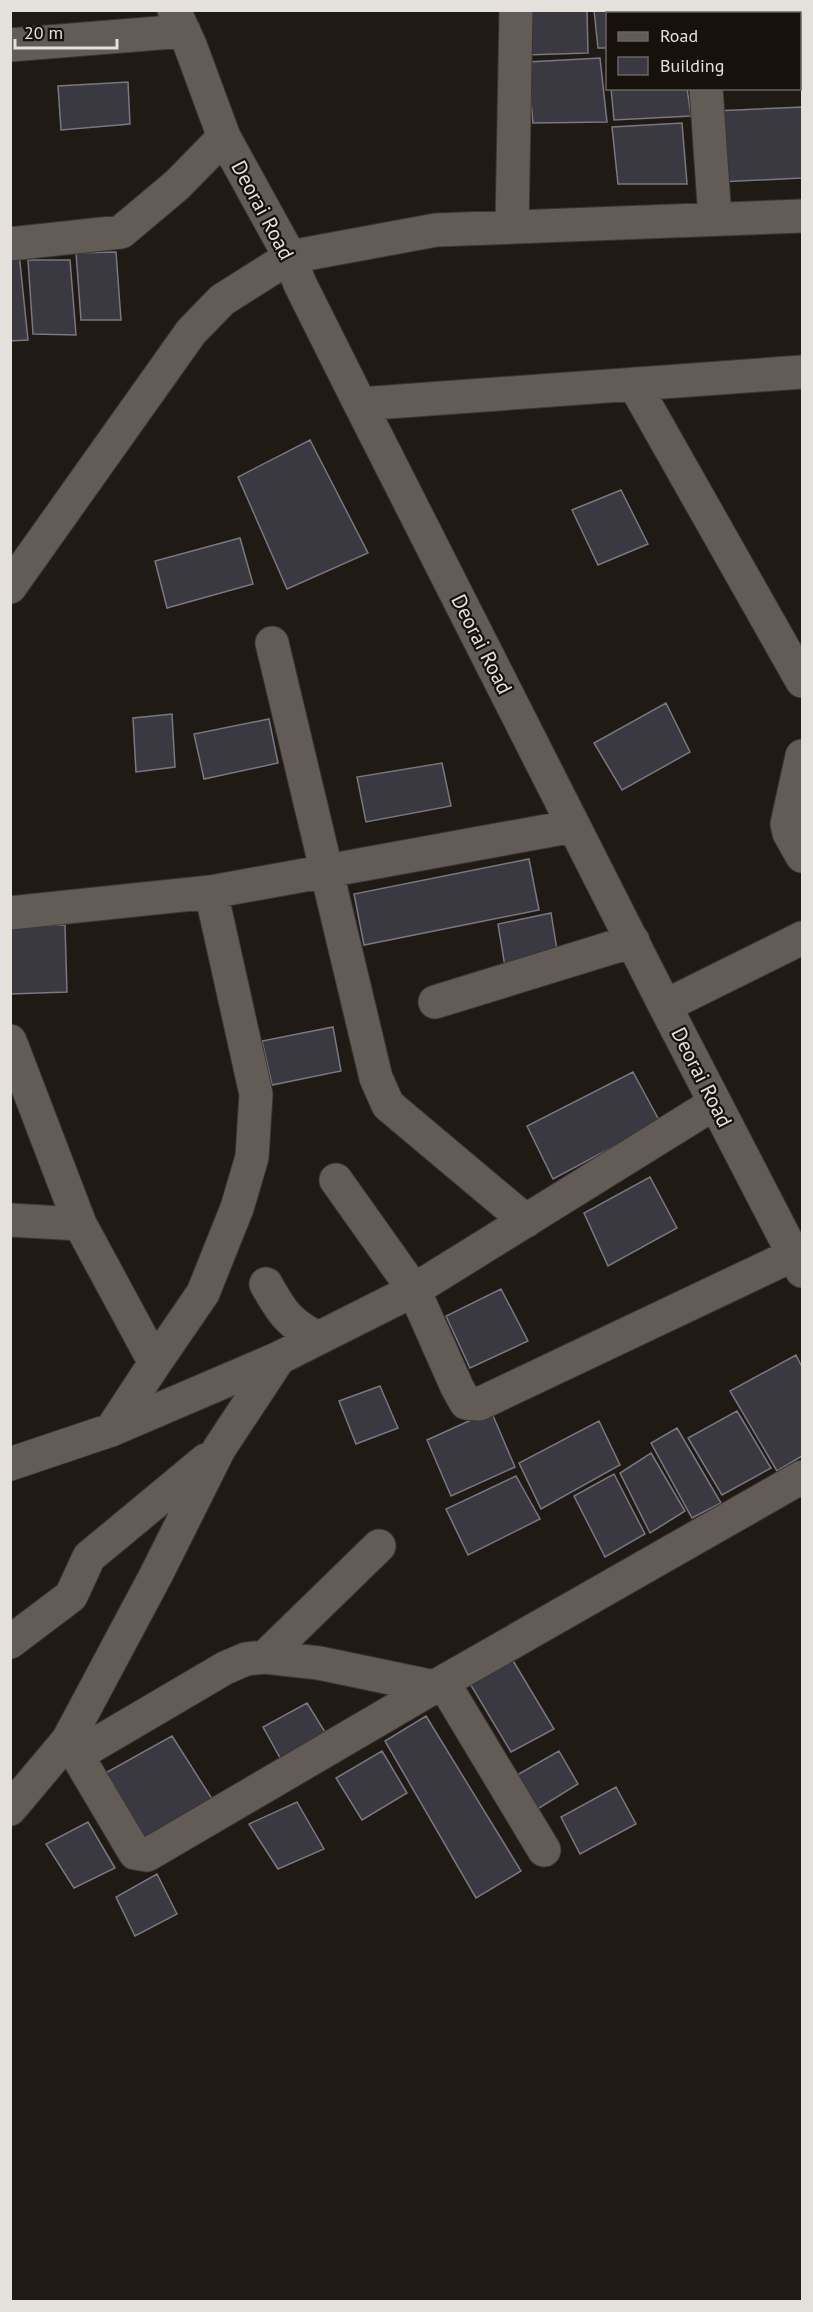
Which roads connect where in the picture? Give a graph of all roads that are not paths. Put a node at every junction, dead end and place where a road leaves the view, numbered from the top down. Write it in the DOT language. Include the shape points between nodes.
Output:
graph roads {
  1 [pos="516,10"];
  2 [pos="179,21"];
  3 [pos="10,45"];
  4 [pos="706,90"];
  5 [pos="224,137"];
  6 [pos="802,216"];
  7 [pos="715,219"];
  8 [pos="512,227"];
  9 [pos="10,244"];
  10 [pos="290,257"];
  11 [pos="802,372"];
  12 [pos="634,384"];
  13 [pos="360,404"];
  14 [pos="23,544"];
  15 [pos="10,587"];
  16 [pos="272,643"];
  17 [pos="802,681"];
  18 [pos="802,756"];
  19 [pos="574,826"];
  20 [pos="802,856"];
  21 [pos="327,870"];
  22 [pos="211,892"];
  23 [pos="10,913"];
  24 [pos="802,938"];
  25 [pos="633,941"];
  26 [pos="435,1002"];
  27 [pos="665,1006"];
  28 [pos="12,1048"];
  29 [pos="715,1103"];
  30 [pos="336,1180"];
  31 [pos="10,1220"];
  32 [pos="526,1221"];
  33 [pos="80,1224"];
  34 [pos="798,1263"];
  35 [pos="266,1284"];
  36 [pos="414,1290"];
  37 [pos="318,1338"];
  38 [pos="279,1358"];
  39 [pos="155,1363"];
  40 [pos="111,1430"];
  41 [pos="219,1449"];
  42 [pos="10,1464"];
  43 [pos="802,1477"];
  44 [pos="379,1546"];
  45 [pos="10,1642"];
  46 [pos="265,1657"];
  47 [pos="438,1685"];
  48 [pos="73,1748"];
  49 [pos="10,1809"];
  50 [pos="544,1850"];
  1 -- 8 [label="street"];
  2 -- 3 [label="street"];
  2 -- 5 [label="street, Deorai Road"];
  4 -- 7 [label="street"];
  5 -- 9 [label="street" via="177,185 122,231"];
  5 -- 10 [label="street, Deorai Road"];
  6 -- 7 [label="street"];
  7 -- 8 [label="street"];
  8 -- 10 [label="street" via="436,230"];
  10 -- 13 [label="street, Deorai Road"];
  10 -- 14 [label="street" via="222,300 191,332"];
  11 -- 12 [label="street"];
  12 -- 13 [label="street"];
  12 -- 17 [label="street"];
  13 -- 19 [label="street, Deorai Road"];
  14 -- 15 [label="street"];
  16 -- 21 [label="street"];
  18 -- 20 [label="street" via="787,824"];
  19 -- 21 [label="street"];
  19 -- 25 [label="street, Deorai Road"];
  21 -- 22 [label="street"];
  21 -- 32 [label="street" via="376,1078 388,1105"];
  22 -- 23 [label="street"];
  22 -- 39 [label="street" via="256,1094 252,1157 237,1208 202,1293"];
  24 -- 27 [label="street"];
  25 -- 26 [label="street"];
  25 -- 27 [label="street, Deorai Road"];
  27 -- 29 [label="street, Deorai Road"];
  28 -- 33 [label="street"];
  29 -- 32 [label="street"];
  29 -- 34 [label="street, Deorai Road"];
  30 -- 36 [label="street"];
  31 -- 33 [label="street"];
  32 -- 36 [label="street"];
  33 -- 39 [label="street"];
  34 -- 36 [label="street" via="479,1404 466,1403 456,1387"];
  35 -- 37 [label="street" via="282,1312 299,1329"];
  36 -- 37 [label="street"];
  37 -- 38 [label="street"];
  38 -- 40 [label="street"];
  38 -- 41 [label="street"];
  39 -- 40 [label="street"];
  40 -- 42 [label="street"];
  41 -- 45 [label="street" via="89,1557 71,1596"];
  41 -- 48 [label="street"];
  43 -- 47 [label="street"];
  44 -- 46 [label="street"];
  46 -- 47 [label="street"];
  46 -- 48 [label="street" via="246,1659 225,1668"];
  47 -- 48 [label="street" via="147,1856 135,1853"];
  47 -- 50 [label="street"];
  48 -- 49 [label="street"];
}
